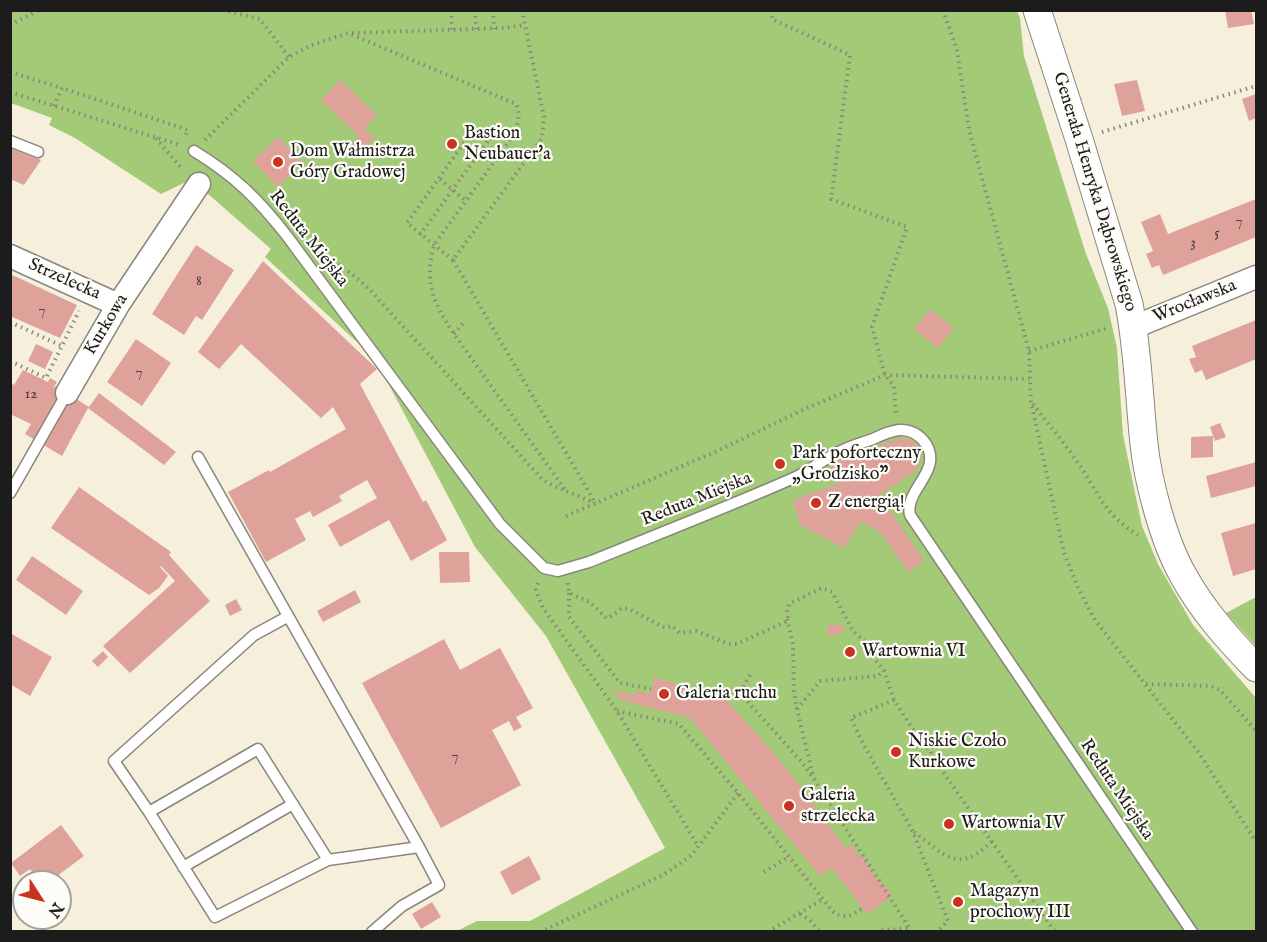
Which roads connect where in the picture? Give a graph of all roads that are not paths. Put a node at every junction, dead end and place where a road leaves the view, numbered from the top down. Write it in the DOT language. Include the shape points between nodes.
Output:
graph roads {
  1 [pos="1037,10"];
  2 [pos="10,141"];
  3 [pos="38,152"];
  4 [pos="194,152"];
  5 [pos="204,177"];
  6 [pos="10,256"];
  7 [pos="1257,277"];
  8 [pos="118,305"];
  9 [pos="1121,327"];
  10 [pos="67,393"];
  11 [pos="198,457"];
  12 [pos="10,493"];
  13 [pos="287,617"];
  14 [pos="1257,668"];
  15 [pos="293,804"];
  16 [pos="149,812"];
  17 [pos="419,847"];
  18 [pos="328,860"];
  19 [pos="183,867"];
  20 [pos="372,932"];
  21 [pos="1192,932"];
  1 -- 9 [label="street, Generała Henryka Dąbrowskiego" via="1129,304"];
  2 -- 3 [label="lane"];
  4 -- 5 [label="lane, Reduta Miejska"];
  5 -- 8 [label="street, Kurkowa"];
  5 -- 21 [label="lane, Reduta Miejska" via="241,183 256,198 500,524 544,568 558,571 589,562 798,476 840,451 897,430 916,434 930,454 926,476 908,507 910,515"];
  6 -- 8 [label="street, Strzelecka"];
  7 -- 9 [label="street, Wrocławska"];
  8 -- 10 [label="street, Kurkowa"];
  9 -- 14 [label="street, Generała Henryka Dąbrowskiego" via="1150,479 1164,530 1182,574 1225,635"];
  10 -- 12 [label="lane, Kurkowa"];
  11 -- 13 [label="lane"];
  13 -- 16 [label="lane" via="254,635 114,761"];
  13 -- 17 [label="lane"];
  15 -- 16 [label="lane" via="258,749"];
  15 -- 18 [label="lane"];
  15 -- 19 [label="lane"];
  16 -- 19 [label="lane"];
  17 -- 18 [label="lane"];
  17 -- 20 [label="lane" via="439,885 402,906"];
  18 -- 19 [label="lane" via="215,917"];
}
